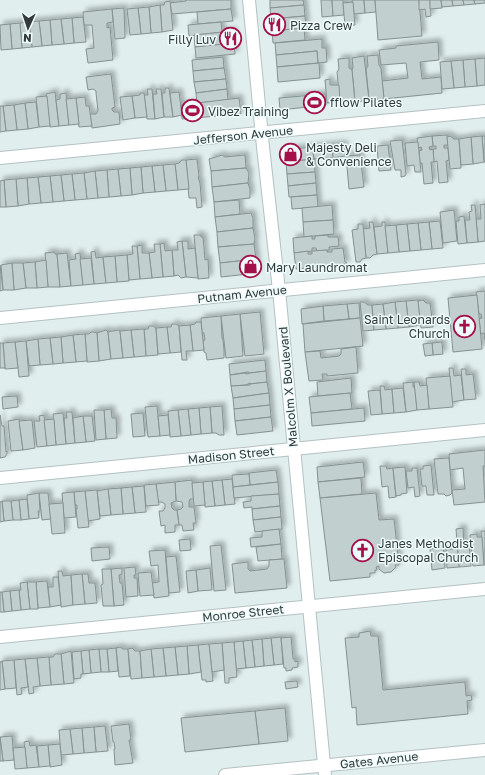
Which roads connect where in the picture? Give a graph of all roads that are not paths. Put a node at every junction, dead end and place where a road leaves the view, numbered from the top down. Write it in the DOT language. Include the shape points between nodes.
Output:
graph roads {
  1 [pos="249,0"];
  2 [pos="485,111"];
  3 [pos="262,133"];
  4 [pos="0,158"];
  5 [pos="485,270"];
  6 [pos="279,290"];
  7 [pos="0,318"];
  8 [pos="485,430"];
  9 [pos="293,449"];
  10 [pos="0,478"];
  11 [pos="485,589"];
  12 [pos="309,606"];
  13 [pos="0,637"];
  14 [pos="485,750"];
  15 [pos="325,770"];
  16 [pos="225,775"];
  1 -- 3 [label="street, Malcolm X Boulevard"];
  2 -- 3 [label="street, Jefferson Avenue"];
  3 -- 4 [label="street, Jefferson Avenue"];
  3 -- 6 [label="street, Malcolm X Boulevard"];
  5 -- 6 [label="street, Putnam Avenue"];
  6 -- 7 [label="street, Putnam Avenue"];
  6 -- 9 [label="street, Malcolm X Boulevard"];
  8 -- 9 [label="street, Madison Street"];
  9 -- 10 [label="street, Madison Street"];
  9 -- 12 [label="street, Malcolm X Boulevard"];
  11 -- 12 [label="street, Monroe Street"];
  12 -- 13 [label="street, Monroe Street"];
  12 -- 15 [label="street, Malcolm X Boulevard"];
  14 -- 15 [label="street, Gates Avenue"];
  15 -- 16 [label="street, Gates Avenue"];
}
